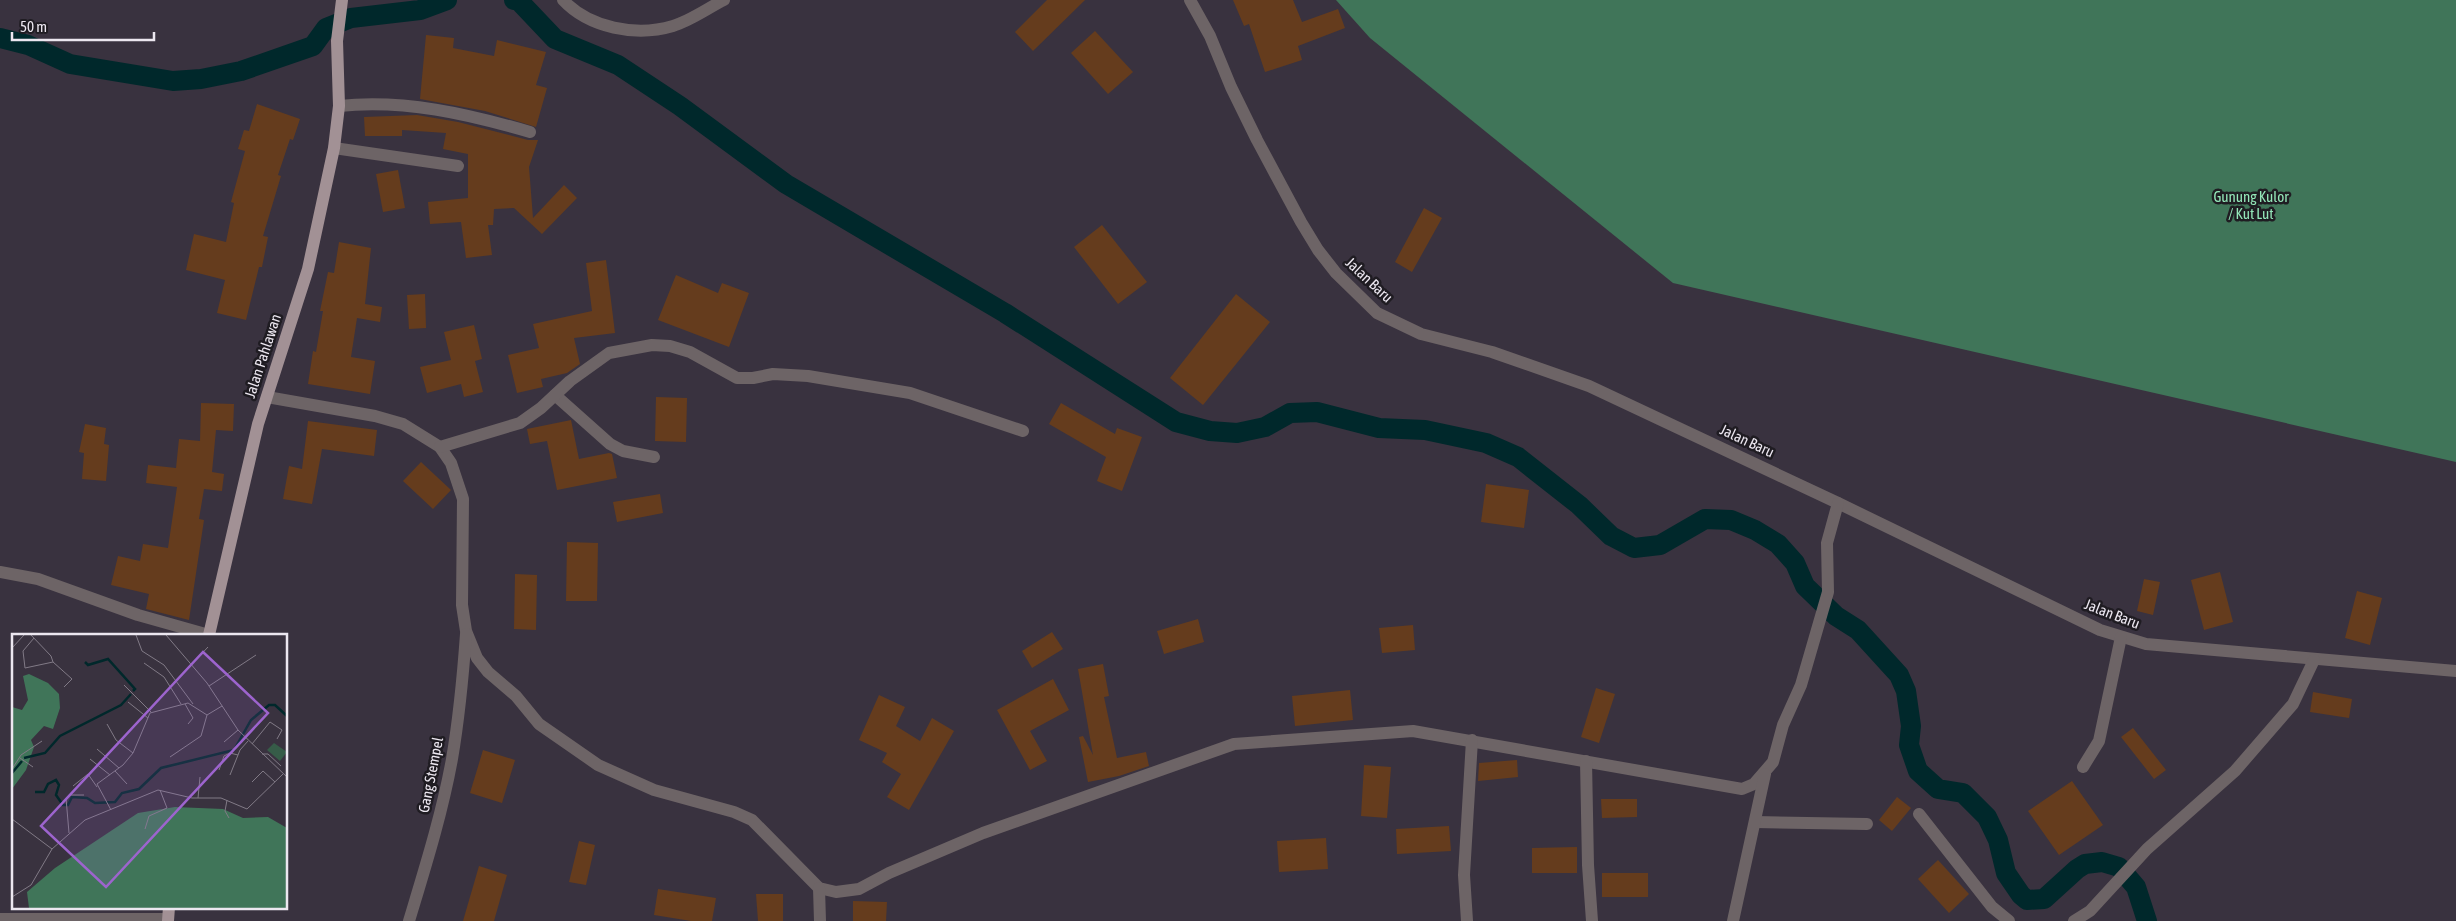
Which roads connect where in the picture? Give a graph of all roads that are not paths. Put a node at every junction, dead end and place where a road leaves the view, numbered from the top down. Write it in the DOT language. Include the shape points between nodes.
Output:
graph roads {
  1 [pos="342,0"];
  2 [pos="563,0"];
  3 [pos="724,0"];
  4 [pos="1190,0"];
  5 [pos="339,106"];
  6 [pos="530,132"];
  7 [pos="334,148"];
  8 [pos="458,166"];
  9 [pos="554,395"];
  10 [pos="267,396"];
  11 [pos="1023,432"];
  12 [pos="440,447"];
  13 [pos="654,457"];
  14 [pos="1838,503"];
  15 [pos="0,572"];
  16 [pos="466,631"];
  17 [pos="205,634"];
  18 [pos="209,634"];
  19 [pos="2121,637"];
  20 [pos="2314,660"];
  21 [pos="2456,671"];
  22 [pos="1472,740"];
  23 [pos="1586,761"];
  24 [pos="2083,767"];
  25 [pos="1765,774"];
  26 [pos="1919,814"];
  27 [pos="1755,822"];
  28 [pos="1866,824"];
  29 [pos="820,888"];
  30 [pos="168,916"];
  31 [pos="0,919"];
  32 [pos="409,921"];
  33 [pos="820,921"];
  34 [pos="1467,921"];
  35 [pos="1592,921"];
  36 [pos="1733,921"];
  37 [pos="2009,921"];
  38 [pos="2074,921"];
  1 -- 5 [label="main road, Jalan Pahlawan" via="338,41"];
  2 -- 3 [label="street" via="591,21 629,31 673,26"];
  4 -- 14 [label="street, Jalan Baru" via="1257,140 1301,222 1336,273 1377,312 1421,334 1492,352 1589,386"];
  5 -- 6 [label="street" via="399,104 471,116"];
  5 -- 7 [label="main road, Jalan Pahlawan"];
  7 -- 8 [label="street"];
  7 -- 10 [label="main road, Jalan Pahlawan" via="308,269"];
  9 -- 11 [label="street" via="610,353 652,345 670,346 690,352 737,378 773,374 808,376 910,392"];
  9 -- 12 [label="street" via="520,423"];
  9 -- 13 [label="street" via="610,444 623,451"];
  10 -- 12 [label="street" via="403,424"];
  10 -- 18 [label="main road, Jalan Pahlawan" via="255,434"];
  12 -- 16 [label="street" via="451,463 463,499 462,605"];
  14 -- 19 [label="street, Jalan Baru" via="2100,630"];
  14 -- 25 [label="street" via="1827,543 1828,592 1822,616 1801,686 1783,725 1773,762"];
  15 -- 17 [label="street" via="32,578 138,615"];
  16 -- 29 [label="street" via="477,658 547,730 598,765 625,777 752,820"];
  16 -- 32 [label="street, Gang Stempel" via="452,759 435,834"];
  19 -- 20 [label="street, Jalan Baru" via="2146,644"];
  19 -- 24 [label="street" via="2099,741"];
  20 -- 21 [label="street, Jalan Baru"];
  20 -- 38 [label="street" via="2293,704 2235,771 2147,849 2090,912"];
  22 -- 23 [label="street"];
  22 -- 29 [label="street" via="1413,731 1234,744 983,833 859,889 836,892"];
  22 -- 34 [label="street" via="1464,875"];
  23 -- 25 [label="street" via="1742,789"];
  23 -- 35 [label="street"];
  25 -- 27 [label="street"];
  26 -- 37 [label="street" via="1992,907"];
  27 -- 28 [label="street"];
  27 -- 36 [label="street"];
  29 -- 33 [label="street"];
  30 -- 31 [label="street"];
}
